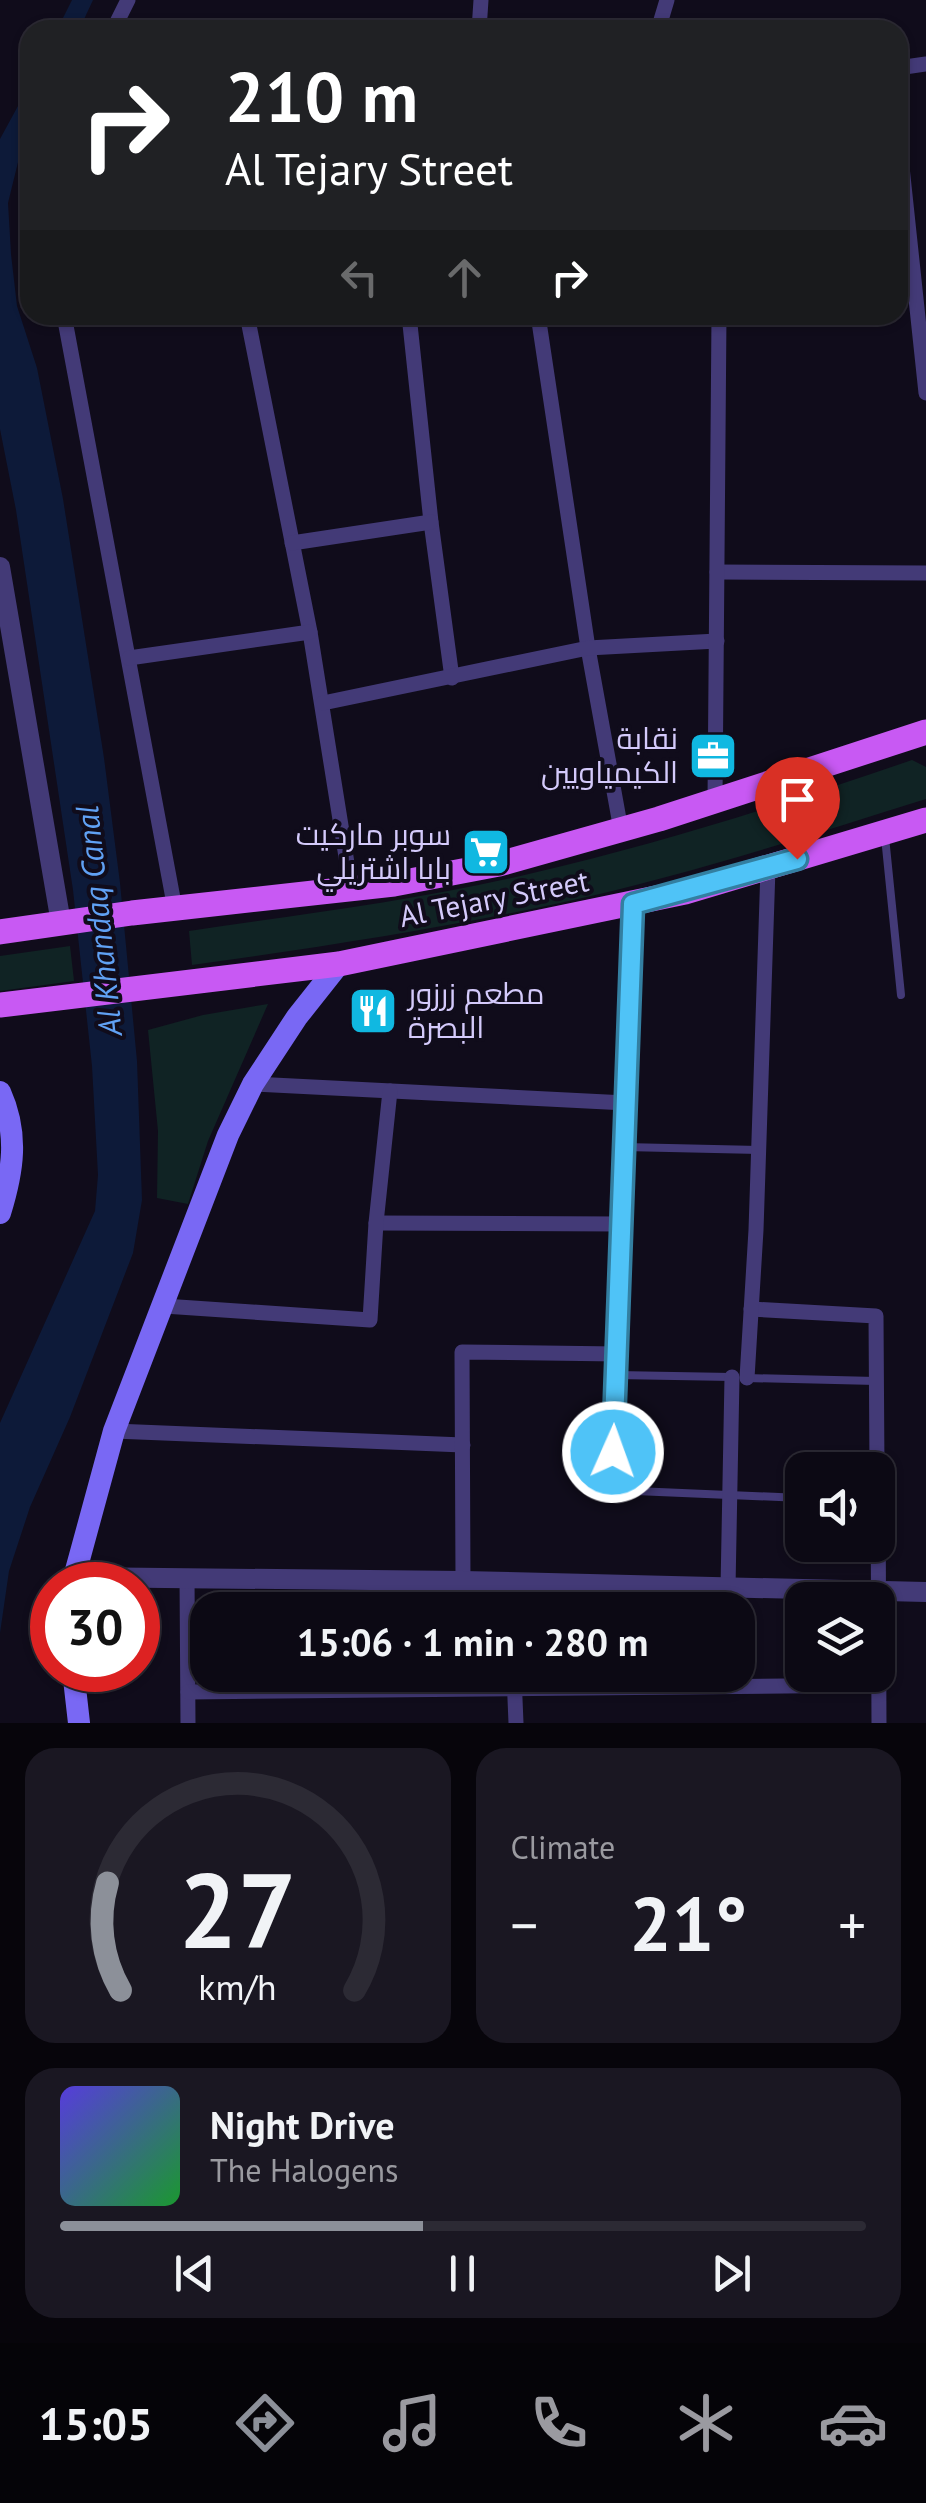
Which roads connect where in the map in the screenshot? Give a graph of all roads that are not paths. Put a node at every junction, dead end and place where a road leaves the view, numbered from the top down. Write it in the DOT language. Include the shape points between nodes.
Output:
graph roads {
  1 [pos="908,254"];
  2 [pos="921,285"];
  3 [pos="66,325"];
  4 [pos="249,325"];
  5 [pos="409,325"];
  6 [pos="540,325"];
  7 [pos="720,325"];
  8 [pos="926,393"];
  9 [pos="431,522"];
  10 [pos="292,543"];
  11 [pos="0,567"];
  12 [pos="717,572"];
  13 [pos="926,573"];
  14 [pos="310,632"];
  15 [pos="716,641"];
  16 [pos="588,648"];
  17 [pos="129,658"];
  18 [pos="452,678"];
  19 [pos="323,703"];
  20 [pos="926,732"];
  21 [pos="715,800"];
  22 [pos="926,820"];
  23 [pos="620,830"];
  24 [pos="884,832"];
  25 [pos="768,868"];
  26 [pos="352,888"];
  27 [pos="633,904"];
  28 [pos="175,908"];
  29 [pos="61,923"];
  30 [pos="0,932"];
  31 [pos="339,964"];
  32 [pos="901,995"];
  33 [pos="0,1005"];
  34 [pos="253,1084"];
  35 [pos="390,1091"];
  36 [pos="0,1092"];
  37 [pos="626,1103"];
  38 [pos="624,1147"];
  39 [pos="759,1150"];
  40 [pos="0,1214"];
  41 [pos="376,1222"];
  42 [pos="622,1224"];
  43 [pos="164,1306"];
  44 [pos="752,1310"];
  45 [pos="617,1354"];
  46 [pos="616,1374"];
  47 [pos="740,1378"];
  48 [pos="877,1381"];
  49 [pos="114,1431"];
  50 [pos="462,1444"];
  51 [pos="878,1452"];
  52 [pos="612,1490"];
  53 [pos="728,1495"];
  54 [pos="785,1497"];
  55 [pos="77,1562"];
  56 [pos="187,1577"];
  57 [pos="160,1578"];
  58 [pos="463,1581"];
  59 [pos="510,1584"];
  60 [pos="728,1588"];
  61 [pos="785,1590"];
  62 [pos="510,1592"];
  63 [pos="926,1592"];
  64 [pos="895,1593"];
  65 [pos="755,1683"];
  66 [pos="785,1683"];
  67 [pos="75,1692"];
  68 [pos="188,1692"];
  69 [pos="514,1692"];
  70 [pos="879,1692"];
  71 [pos="79,1723"];
  72 [pos="188,1723"];
  73 [pos="516,1723"];
  74 [pos="879,1723"];
  1 -- 2 [label="street"];
  2 -- 8 [label="street"];
  3 -- 17 [label="street"];
  4 -- 10 [label="street"];
  5 -- 9 [label="street"];
  6 -- 16 [label="street"];
  7 -- 12 [label="street"];
  9 -- 10 [label="street"];
  9 -- 18 [label="street"];
  10 -- 14 [label="street"];
  11 -- 29 [label="street"];
  12 -- 13 [label="street"];
  12 -- 15 [label="street"];
  14 -- 17 [label="street"];
  14 -- 19 [label="street"];
  15 -- 16 [label="street"];
  15 -- 21 [label="street"];
  16 -- 18 [label="street"];
  16 -- 23 [label="street"];
  17 -- 28 [label="street"];
  18 -- 19 [label="street"];
  19 -- 26 [label="street"];
  20 -- 21 [label="main road"];
  21 -- 23 [label="main road"];
  22 -- 24 [label="main road, Al Tejary Street"];
  23 -- 26 [label="main road" via="498,864"];
  24 -- 25 [label="main road, Al Tejary Street"];
  24 -- 32 [label="lane"];
  25 -- 27 [label="main road, Al Tejary Street"];
  25 -- 39 [label="street"];
  26 -- 28 [label="main road"];
  27 -- 31 [label="main road, Al Tejary Street"];
  27 -- 37 [label="street"];
  28 -- 29 [label="main road"];
  29 -- 30 [label="main road"];
  31 -- 33 [label="main road, Al Tejary Street"];
  31 -- 34 [label="main road"];
  34 -- 35 [label="street"];
  34 -- 43 [label="main road"];
  35 -- 37 [label="street"];
  35 -- 41 [label="street"];
  36 -- 40 [label="main road" via="14,1139"];
  37 -- 38 [label="street"];
  38 -- 39 [label="lane"];
  38 -- 42 [label="street"];
  39 -- 44 [label="street"];
  41 -- 42 [label="street"];
  41 -- 43 [label="street" via="370,1320"];
  42 -- 45 [label="street"];
  43 -- 49 [label="main road"];
  44 -- 47 [label="street"];
  44 -- 48 [label="street" via="876,1316"];
  45 -- 46 [label="street"];
  45 -- 50 [label="street" via="462,1352"];
  46 -- 47 [label="lane"];
  46 -- 52 [label="street"];
  47 -- 48 [label="lane"];
  47 -- 53 [label="street"];
  48 -- 51 [label="street"];
  49 -- 50 [label="street"];
  49 -- 55 [label="main road"];
  50 -- 58 [label="street"];
  52 -- 53 [label="lane"];
  53 -- 54 [label="lane"];
  53 -- 60 [label="street"];
  56 -- 57 [label="street"];
  56 -- 58 [label="street"];
  56 -- 68 [label="street"];
  58 -- 59 [label="street"];
  59 -- 60 [label="street"];
  59 -- 62 [label="street"];
  60 -- 61 [label="street"];
  63 -- 64 [label="street"];
  65 -- 66 [label="street"];
  67 -- 71 [label="main road"];
  68 -- 72 [label="street"];
  69 -- 73 [label="street"];
  70 -- 74 [label="street"];
}
